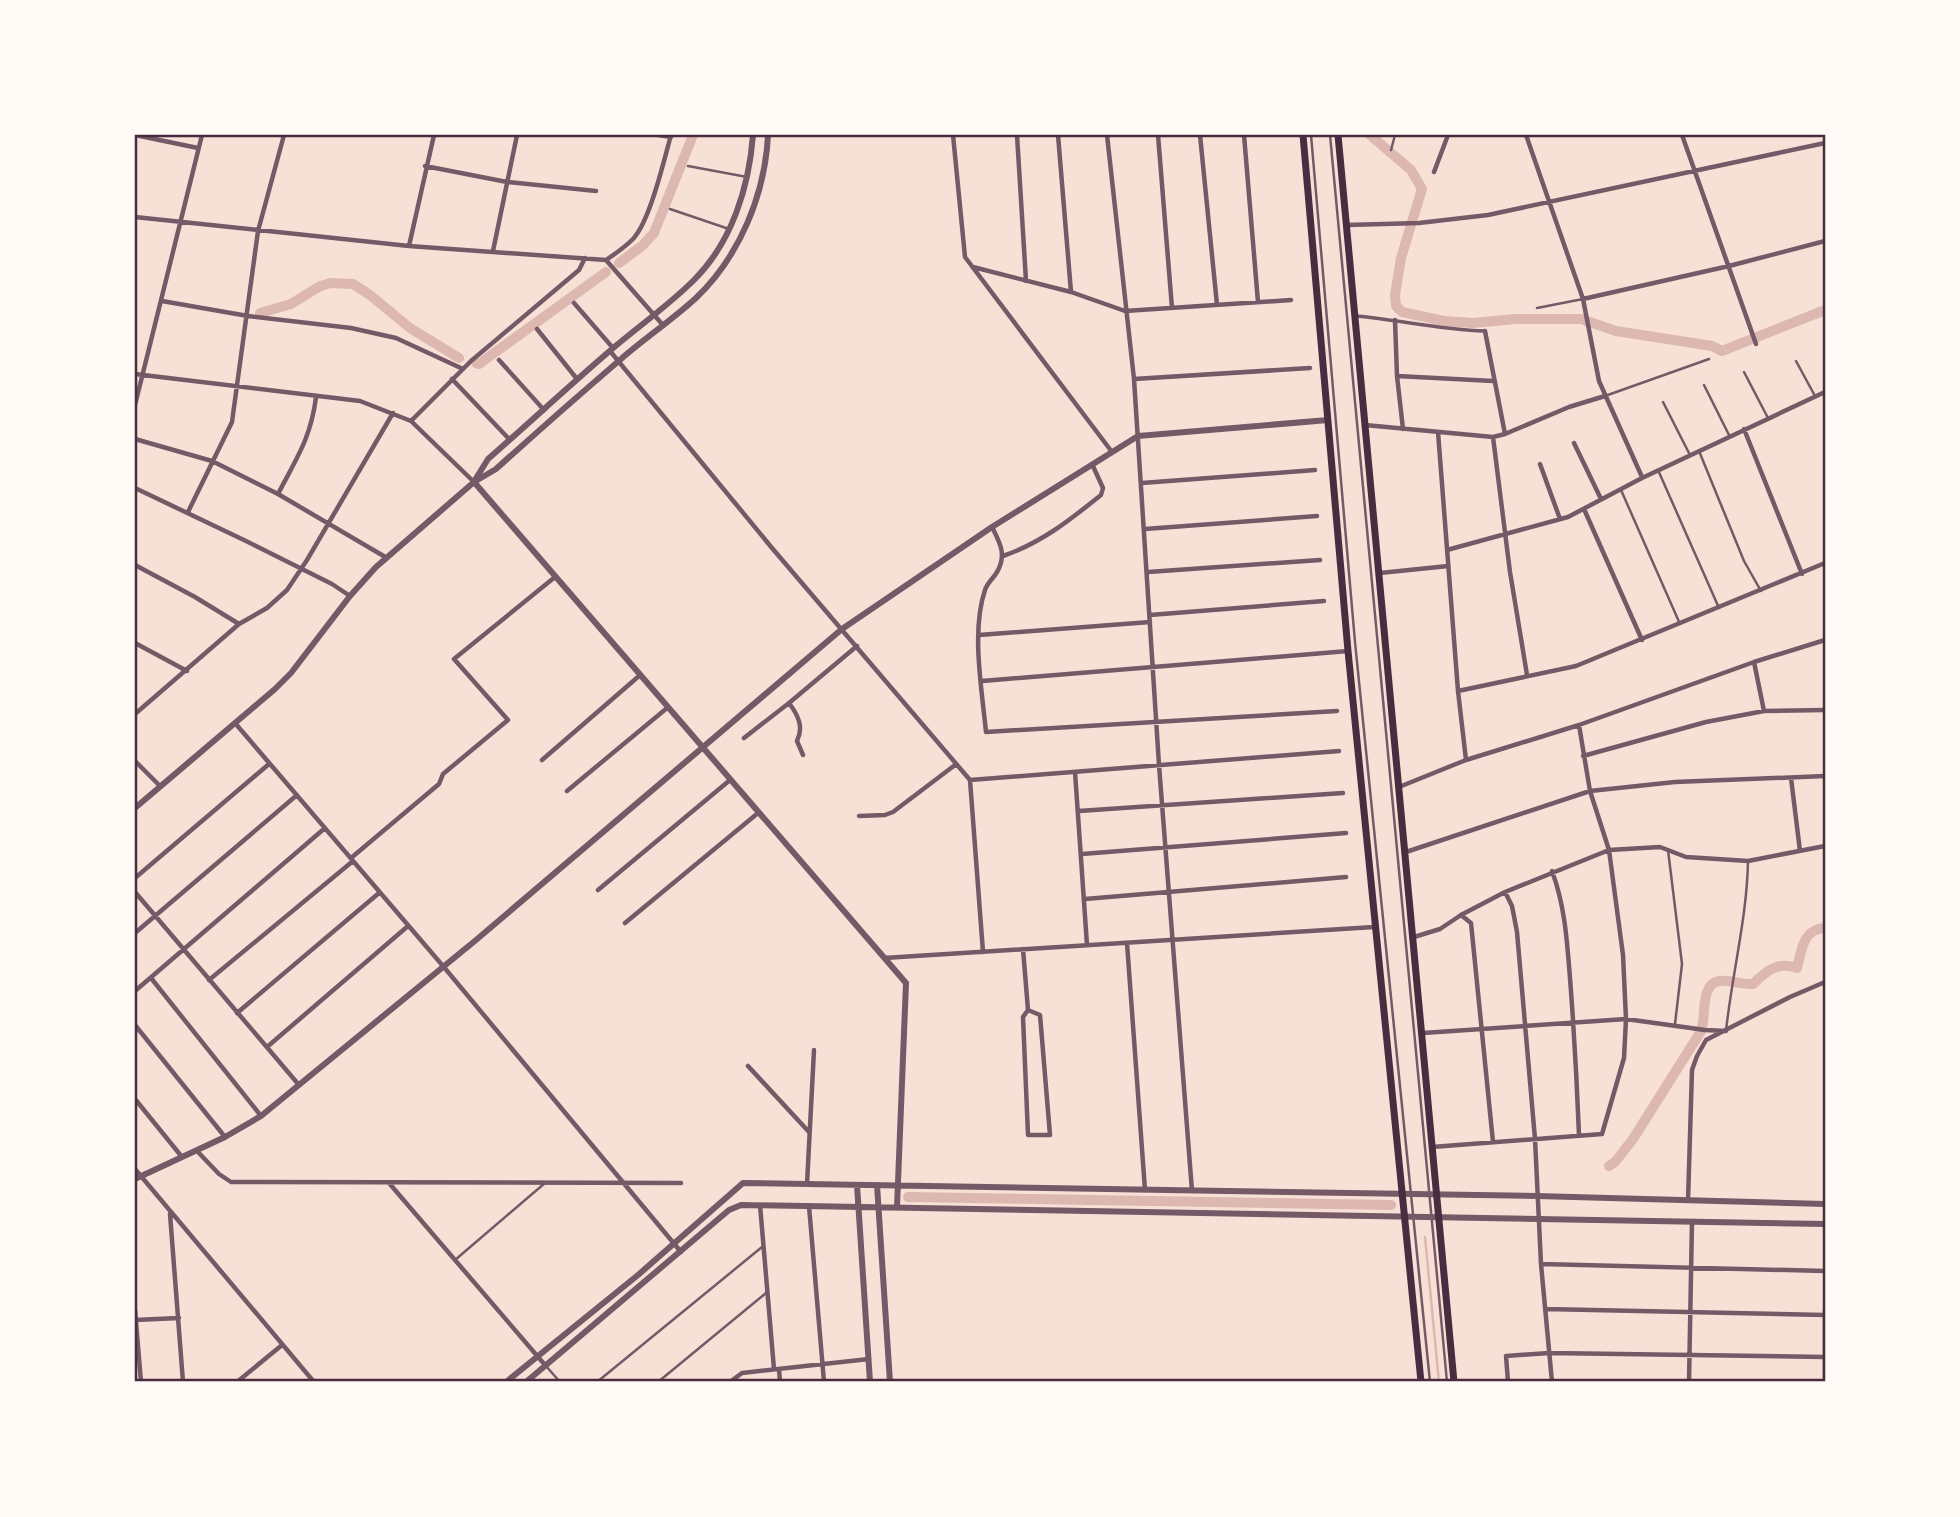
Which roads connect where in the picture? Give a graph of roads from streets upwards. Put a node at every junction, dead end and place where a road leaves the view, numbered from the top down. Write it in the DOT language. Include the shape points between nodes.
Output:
graph roads {
  1 [pos="135,135"];
  2 [pos="202,135"];
  3 [pos="284,135"];
  4 [pos="433,135"];
  5 [pos="517,135"];
  6 [pos="658,135"];
  7 [pos="753,135"];
  8 [pos="768,135"];
  9 [pos="953,135"];
  10 [pos="1017,135"];
  11 [pos="1058,135"];
  12 [pos="1107,135"];
  13 [pos="1158,135"];
  14 [pos="1200,135"];
  15 [pos="1244,135"];
  16 [pos="1303,135"];
  17 [pos="1338,135"];
  18 [pos="1448,135"];
  19 [pos="1526,135"];
  20 [pos="1682,135"];
  21 [pos="671,136"];
  22 [pos="1825,144"];
  23 [pos="198,148"];
  24 [pos="425,166"];
  25 [pos="1434,172"];
  26 [pos="1695,172"];
  27 [pos="507,181"];
  28 [pos="596,191"];
  29 [pos="1549,200"];
  30 [pos="135,216"];
  31 [pos="179,222"];
  32 [pos="1346,225"];
  33 [pos="258,232"];
  34 [pos="1825,241"];
  35 [pos="409,246"];
  36 [pos="493,251"];
  37 [pos="585,258"];
  38 [pos="607,260"];
  39 [pos="972,266"];
  40 [pos="1729,266"];
  41 [pos="1026,281"];
  42 [pos="1071,292"];
  43 [pos="1583,299"];
  44 [pos="1291,300"];
  45 [pos="162,301"];
  46 [pos="1258,302"];
  47 [pos="574,303"];
  48 [pos="1217,305"];
  49 [pos="1171,308"];
  50 [pos="1125,311"];
  51 [pos="653,314"];
  52 [pos="248,316"];
  53 [pos="1355,316"];
  54 [pos="1395,320"];
  55 [pos="662,324"];
  56 [pos="537,329"];
  57 [pos="1485,331"];
  58 [pos="1756,344"];
  59 [pos="612,349"];
  60 [pos="499,360"];
  61 [pos="619,360"];
  62 [pos="1310,368"];
  63 [pos="463,369"];
  64 [pos="135,374"];
  65 [pos="142,375"];
  66 [pos="1397,376"];
  67 [pos="452,379"];
  68 [pos="578,379"];
  69 [pos="1134,379"];
  70 [pos="1493,380"];
  71 [pos="235,387"];
  72 [pos="1825,392"];
  73 [pos="1605,396"];
  74 [pos="316,397"];
  75 [pos="135,405"];
  76 [pos="544,410"];
  77 [pos="393,413"];
  78 [pos="1328,420"];
  79 [pos="411,421"];
  80 [pos="1365,425"];
  81 [pos="1403,429"];
  82 [pos="1744,429"];
  83 [pos="1438,432"];
  84 [pos="1505,434"];
  85 [pos="1138,436"];
  86 [pos="1493,437"];
  87 [pos="135,439"];
  88 [pos="510,440"];
  89 [pos="1574,443"];
  90 [pos="1112,452"];
  91 [pos="212,461"];
  92 [pos="1092,464"];
  93 [pos="1540,464"];
  94 [pos="1315,470"];
  95 [pos="1642,478"];
  96 [pos="474,482"];
  97 [pos="1142,483"];
  98 [pos="135,488"];
  99 [pos="278,494"];
  100 [pos="1601,499"];
  101 [pos="1584,509"];
  102 [pos="188,512"];
  103 [pos="1317,516"];
  104 [pos="1560,519"];
  105 [pos="328,524"];
  106 [pos="992,527"];
  107 [pos="1144,529"];
  108 [pos="1505,534"];
  109 [pos="1447,550"];
  110 [pos="1003,556"];
  111 [pos="387,558"];
  112 [pos="1320,560"];
  113 [pos="1825,563"];
  114 [pos="135,565"];
  115 [pos="1448,566"];
  116 [pos="300,568"];
  117 [pos="1148,572"];
  118 [pos="1380,573"];
  119 [pos="1802,574"];
  120 [pos="555,577"];
  121 [pos="350,596"];
  122 [pos="1324,601"];
  123 [pos="1150,615"];
  124 [pos="1150,622"];
  125 [pos="239,624"];
  126 [pos="842,629"];
  127 [pos="979,635"];
  128 [pos="1642,640"];
  129 [pos="1825,640"];
  130 [pos="135,643"];
  131 [pos="857,646"];
  132 [pos="1348,651"];
  133 [pos="1754,663"];
  134 [pos="1152,667"];
  135 [pos="187,671"];
  136 [pos="1527,675"];
  137 [pos="639,676"];
  138 [pos="982,681"];
  139 [pos="1458,691"];
  140 [pos="789,704"];
  141 [pos="667,708"];
  142 [pos="1825,710"];
  143 [pos="1337,711"];
  144 [pos="1764,711"];
  145 [pos="135,714"];
  146 [pos="1156,722"];
  147 [pos="234,723"];
  148 [pos="1579,725"];
  149 [pos="744,738"];
  150 [pos="702,748"];
  151 [pos="1339,751"];
  152 [pos="803,755"];
  153 [pos="1584,756"];
  154 [pos="542,760"];
  155 [pos="1466,760"];
  156 [pos="135,761"];
  157 [pos="269,764"];
  158 [pos="955,765"];
  159 [pos="1159,765"];
  160 [pos="1075,772"];
  161 [pos="1825,776"];
  162 [pos="1791,778"];
  163 [pos="730,780"];
  164 [pos="970,780"];
  165 [pos="160,786"];
  166 [pos="1399,787"];
  167 [pos="568,791"];
  168 [pos="1590,791"];
  169 [pos="1343,793"];
  170 [pos="297,795"];
  171 [pos="1162,806"];
  172 [pos="135,808"];
  173 [pos="1079,811"];
  174 [pos="758,813"];
  175 [pos="859,816"];
  176 [pos="325,828"];
  177 [pos="1346,833"];
  178 [pos="1825,846"];
  179 [pos="1165,847"];
  180 [pos="1609,850"];
  181 [pos="1800,851"];
  182 [pos="1406,852"];
  183 [pos="1082,854"];
  184 [pos="352,859"];
  185 [pos="1552,871"];
  186 [pos="1346,877"];
  187 [pos="135,878"];
  188 [pos="598,890"];
  189 [pos="135,892"];
  190 [pos="379,892"];
  191 [pos="1169,892"];
  192 [pos="1505,892"];
  193 [pos="1085,899"];
  194 [pos="155,915"];
  195 [pos="1461,915"];
  196 [pos="625,923"];
  197 [pos="408,926"];
  198 [pos="1374,927"];
  199 [pos="135,933"];
  200 [pos="1414,937"];
  201 [pos="1173,940"];
  202 [pos="1127,943"];
  203 [pos="1087,945"];
  204 [pos="183,949"];
  205 [pos="1023,949"];
  206 [pos="983,952"];
  207 [pos="884,958"];
  208 [pos="443,966"];
  209 [pos="151,978"];
  210 [pos="209,980"];
  211 [pos="1825,982"];
  212 [pos="135,991"];
  213 [pos="1028,1010"];
  214 [pos="237,1013"];
  215 [pos="1626,1019"];
  216 [pos="1574,1023"];
  217 [pos="135,1025"];
  218 [pos="1525,1026"];
  219 [pos="1482,1029"];
  220 [pos="1726,1031"];
  221 [pos="1423,1033"];
  222 [pos="267,1047"];
  223 [pos="814,1050"];
  224 [pos="748,1066"];
  225 [pos="300,1086"];
  226 [pos="135,1099"];
  227 [pos="261,1116"];
  228 [pos="810,1133"];
  229 [pos="1579,1135"];
  230 [pos="225,1137"];
  231 [pos="1535,1139"];
  232 [pos="1493,1142"];
  233 [pos="1432,1147"];
  234 [pos="197,1151"];
  235 [pos="182,1157"];
  236 [pos="135,1169"];
  237 [pos="138,1177"];
  238 [pos="390,1183"];
  239 [pos="681,1183"];
  240 [pos="625,1184"];
  241 [pos="807,1184"];
  242 [pos="858,1185"];
  243 [pos="877,1185"];
  244 [pos="898,1185"];
  245 [pos="1145,1190"];
  246 [pos="1192,1191"];
  247 [pos="1406,1195"];
  248 [pos="1432,1195"];
  249 [pos="1537,1196"];
  250 [pos="1688,1201"];
  251 [pos="760,1204"];
  252 [pos="1825,1204"];
  253 [pos="808,1205"];
  254 [pos="858,1206"];
  255 [pos="877,1206"];
  256 [pos="897,1207"];
  257 [pos="170,1213"];
  258 [pos="1434,1217"];
  259 [pos="1408,1218"];
  260 [pos="1538,1218"];
  261 [pos="1692,1222"];
  262 [pos="1825,1224"];
  263 [pos="674,1244"];
  264 [pos="681,1253"];
  265 [pos="1541,1264"];
  266 [pos="1691,1268"];
  267 [pos="1825,1271"];
  268 [pos="1545,1309"];
  269 [pos="135,1310"];
  270 [pos="1691,1310"];
  271 [pos="1825,1313"];
  272 [pos="179,1318"];
  273 [pos="135,1320"];
  274 [pos="282,1345"];
  275 [pos="1549,1353"];
  276 [pos="1690,1354"];
  277 [pos="537,1356"];
  278 [pos="1825,1357"];
  279 [pos="869,1359"];
  280 [pos="822,1364"];
  281 [pos="546,1366"];
  282 [pos="776,1369"];
  283 [pos="742,1373"];
  284 [pos="1825,1379"];
  285 [pos="141,1382"];
  286 [pos="183,1382"];
  287 [pos="237,1382"];
  288 [pos="314,1382"];
  289 [pos="506,1382"];
  290 [pos="526,1382"];
  291 [pos="730,1382"];
  292 [pos="743,1382"];
  293 [pos="780,1382"];
  294 [pos="824,1382"];
  295 [pos="870,1382"];
  296 [pos="890,1382"];
  297 [pos="1422,1382"];
  298 [pos="1454,1382"];
  299 [pos="1508,1382"];
  300 [pos="1552,1382"];
  301 [pos="1689,1382"];
  1 -- 23 [label="street"];
  2 -- 23 [label="street"];
  3 -- 33 [label="street"];
  4 -- 24 [label="street"];
  5 -- 27 [label="street"];
  6 -- 21 [label="street"];
  7 -- 51 [label="street" via="747,177 729,229 694,280"];
  8 -- 55 [label="street" via="761,187 739,240 695,298"];
  9 -- 39 [label="street" via="965,257"];
  10 -- 41 [label="street"];
  11 -- 42 [label="street"];
  12 -- 50 [label="street"];
  13 -- 49 [label="street"];
  14 -- 48 [label="street"];
  15 -- 46 [label="street"];
  16 -- 78 [label="main road"];
  17 -- 32 [label="main road"];
  18 -- 25 [label="street"];
  19 -- 29 [label="street"];
  20 -- 26 [label="street"];
  21 -- 38 [label="street" via="639,231"];
  22 -- 26 [label="street"];
  23 -- 31 [label="street"];
  24 -- 27 [label="street"];
  24 -- 35 [label="street"];
  26 -- 29 [label="street"];
  26 -- 40 [label="street"];
  27 -- 28 [label="street"];
  27 -- 36 [label="street"];
  29 -- 32 [label="street" via="1488,215"];
  29 -- 43 [label="street"];
  30 -- 31 [label="street"];
  31 -- 33 [label="street"];
  31 -- 45 [label="street"];
  32 -- 53 [label="main road"];
  33 -- 35 [label="street"];
  33 -- 52 [label="street"];
  34 -- 40 [label="street"];
  35 -- 36 [label="street"];
  36 -- 37 [label="street"];
  37 -- 38 [label="street"];
  37 -- 63 [label="street" via="579,270"];
  38 -- 51 [label="street"];
  39 -- 41 [label="street"];
  39 -- 90 [label="street"];
  40 -- 43 [label="street"];
  40 -- 58 [label="street"];
  41 -- 42 [label="street"];
  42 -- 50 [label="street"];
  43 -- 73 [label="street"];
  44 -- 46 [label="street"];
  45 -- 52 [label="street"];
  45 -- 65 [label="street"];
  46 -- 48 [label="street"];
  47 -- 59 [label="street"];
  48 -- 49 [label="street"];
  49 -- 50 [label="street"];
  50 -- 69 [label="street"];
  51 -- 55 [label="street"];
  51 -- 59 [label="street"];
  52 -- 63 [label="street" via="396,338"];
  52 -- 71 [label="street"];
  53 -- 54 [label="street"];
  53 -- 80 [label="main road"];
  54 -- 57 [label="street"];
  54 -- 66 [label="street"];
  55 -- 61 [label="street"];
  56 -- 68 [label="street"];
  57 -- 70 [label="street"];
  59 -- 61 [label="street"];
  59 -- 68 [label="street"];
  60 -- 76 [label="street"];
  61 -- 96 [label="street" via="496,469"];
  61 -- 126 [label="street"];
  62 -- 69 [label="street"];
  63 -- 67 [label="street"];
  64 -- 65 [label="street"];
  65 -- 71 [label="street"];
  65 -- 75 [label="street"];
  66 -- 70 [label="street"];
  66 -- 81 [label="street"];
  67 -- 79 [label="street"];
  67 -- 88 [label="street"];
  68 -- 76 [label="street"];
  69 -- 85 [label="street"];
  70 -- 84 [label="street"];
  71 -- 74 [label="street"];
  71 -- 91 [label="street" via="232,422"];
  72 -- 82 [label="street"];
  73 -- 84 [label="street"];
  73 -- 95 [label="street"];
  74 -- 77 [label="street" via="360,401"];
  74 -- 99 [label="street" via="304,447"];
  76 -- 88 [label="street"];
  77 -- 79 [label="street"];
  77 -- 105 [label="street"];
  78 -- 85 [label="street"];
  78 -- 132 [label="main road"];
  79 -- 96 [label="street"];
  80 -- 81 [label="street"];
  80 -- 118 [label="main road"];
  81 -- 83 [label="street"];
  82 -- 95 [label="street"];
  82 -- 119 [label="street"];
  83 -- 86 [label="street"];
  83 -- 109 [label="street"];
  84 -- 86 [label="street"];
  85 -- 90 [label="street"];
  85 -- 97 [label="street"];
  86 -- 108 [label="street"];
  87 -- 91 [label="street"];
  88 -- 96 [label="street" via="488,459"];
  89 -- 100 [label="street"];
  90 -- 92 [label="street"];
  91 -- 99 [label="street"];
  91 -- 102 [label="street"];
  92 -- 106 [label="street"];
  92 -- 110 [label="street" via="1103,488 1101,495 1028,547"];
  93 -- 104 [label="street"];
  94 -- 97 [label="street"];
  95 -- 100 [label="street"];
  96 -- 111 [label="street"];
  96 -- 120 [label="street"];
  97 -- 107 [label="street"];
  98 -- 102 [label="street"];
  99 -- 105 [label="street"];
  100 -- 101 [label="street"];
  101 -- 104 [label="street"];
  101 -- 128 [label="street"];
  102 -- 116 [label="street"];
  103 -- 107 [label="street"];
  104 -- 108 [label="street"];
  105 -- 111 [label="street"];
  105 -- 116 [label="street"];
  106 -- 110 [label="street"];
  106 -- 126 [label="street"];
  107 -- 117 [label="street"];
  108 -- 109 [label="street"];
  108 -- 136 [label="street"];
  109 -- 115 [label="street"];
  110 -- 127 [label="street" via="985,587"];
  111 -- 121 [label="street"];
  112 -- 117 [label="street"];
  113 -- 119 [label="street"];
  114 -- 125 [label="street"];
  115 -- 118 [label="street"];
  115 -- 139 [label="street"];
  116 -- 121 [label="street"];
  116 -- 125 [label="street" via="287,590"];
  117 -- 123 [label="street"];
  118 -- 166 [label="main road"];
  119 -- 128 [label="street"];
  120 -- 137 [label="street"];
  120 -- 184 [label="street" via="454,659 508,720"];
  121 -- 147 [label="street" via="291,673"];
  122 -- 123 [label="street"];
  123 -- 124 [label="street"];
  124 -- 127 [label="street"];
  124 -- 134 [label="street"];
  125 -- 135 [label="street"];
  126 -- 131 [label="street"];
  126 -- 150 [label="street"];
  127 -- 138 [label="street"];
  128 -- 136 [label="street" via="1576,666"];
  129 -- 133 [label="street"];
  130 -- 135 [label="street"];
  131 -- 140 [label="street"];
  131 -- 158 [label="street"];
  132 -- 134 [label="street"];
  132 -- 198 [label="main road"];
  133 -- 144 [label="street"];
  133 -- 148 [label="street"];
  134 -- 138 [label="street"];
  134 -- 146 [label="street"];
  135 -- 145 [label="street"];
  136 -- 139 [label="street"];
  137 -- 141 [label="street"];
  137 -- 154 [label="street"];
  138 -- 146 [label="street" via="986,732"];
  139 -- 155 [label="street"];
  140 -- 149 [label="street"];
  140 -- 152 [label="street" via="797,714 797,741"];
  141 -- 150 [label="street"];
  141 -- 167 [label="street"];
  142 -- 144 [label="street"];
  143 -- 146 [label="street"];
  144 -- 153 [label="street"];
  146 -- 159 [label="street"];
  147 -- 157 [label="street"];
  147 -- 165 [label="street"];
  148 -- 153 [label="street"];
  148 -- 155 [label="street"];
  150 -- 163 [label="street"];
  150 -- 208 [label="street"];
  151 -- 159 [label="street"];
  153 -- 168 [label="street"];
  155 -- 166 [label="street"];
  156 -- 165 [label="street"];
  157 -- 170 [label="street"];
  157 -- 187 [label="street"];
  158 -- 164 [label="street"];
  158 -- 175 [label="street" via="893,812"];
  159 -- 160 [label="street"];
  159 -- 171 [label="street"];
  160 -- 164 [label="street"];
  160 -- 173 [label="street"];
  161 -- 162 [label="street"];
  162 -- 168 [label="street"];
  162 -- 181 [label="street"];
  163 -- 174 [label="street"];
  163 -- 188 [label="street"];
  164 -- 206 [label="street"];
  165 -- 172 [label="street"];
  166 -- 182 [label="main road"];
  168 -- 180 [label="street"];
  168 -- 182 [label="street"];
  169 -- 171 [label="street"];
  170 -- 176 [label="street"];
  170 -- 194 [label="street"];
  171 -- 173 [label="street"];
  171 -- 179 [label="street"];
  173 -- 183 [label="street"];
  174 -- 196 [label="street"];
  174 -- 207 [label="street"];
  176 -- 184 [label="street"];
  176 -- 204 [label="street"];
  177 -- 179 [label="street"];
  178 -- 181 [label="street"];
  179 -- 183 [label="street"];
  179 -- 191 [label="street"];
  180 -- 181 [label="street" via="1660,847 1686,857 1748,861"];
  180 -- 185 [label="street"];
  180 -- 215 [label="street"];
  182 -- 200 [label="main road"];
  183 -- 193 [label="street"];
  184 -- 190 [label="street"];
  184 -- 210 [label="street"];
  185 -- 192 [label="street"];
  185 -- 216 [label="street" via="1563,904"];
  186 -- 191 [label="street"];
  189 -- 194 [label="street"];
  190 -- 197 [label="street"];
  190 -- 214 [label="street"];
  191 -- 193 [label="street"];
  191 -- 201 [label="street"];
  192 -- 195 [label="street"];
  192 -- 218 [label="street" via="1517,932"];
  193 -- 203 [label="street"];
  194 -- 199 [label="street"];
  194 -- 204 [label="street"];
  195 -- 200 [label="street" via="1440,929"];
  195 -- 219 [label="street" via="1471,923"];
  197 -- 208 [label="street"];
  197 -- 222 [label="street"];
  198 -- 201 [label="street"];
  198 -- 247 [label="main road"];
  200 -- 221 [label="main road"];
  201 -- 202 [label="street"];
  201 -- 246 [label="street"];
  202 -- 203 [label="street"];
  202 -- 245 [label="street"];
  203 -- 205 [label="street"];
  204 -- 209 [label="street"];
  204 -- 210 [label="street"];
  205 -- 206 [label="street"];
  205 -- 213 [label="street"];
  206 -- 207 [label="street"];
  207 -- 244 [label="street" via="906,983"];
  208 -- 225 [label="street"];
  208 -- 240 [label="street"];
  209 -- 212 [label="street"];
  209 -- 227 [label="street"];
  210 -- 214 [label="street"];
  211 -- 220 [label="street"];
  213 -- 213 [label="street" via="1040,1015 1050,1135 1028,1135 1023,1017"];
  214 -- 222 [label="street"];
  215 -- 216 [label="street"];
  215 -- 220 [label="street"];
  215 -- 229 [label="street" via="1624,1058 1602,1134"];
  216 -- 218 [label="street"];
  216 -- 229 [label="street"];
  217 -- 230 [label="street"];
  218 -- 219 [label="street"];
  218 -- 231 [label="street"];
  219 -- 221 [label="street"];
  219 -- 232 [label="street"];
  220 -- 250 [label="street" via="1706,1040 1692,1070"];
  221 -- 233 [label="main road"];
  222 -- 225 [label="street"];
  223 -- 228 [label="street"];
  224 -- 228 [label="street"];
  225 -- 227 [label="street"];
  226 -- 235 [label="street"];
  227 -- 230 [label="street"];
  228 -- 241 [label="street"];
  229 -- 231 [label="street"];
  230 -- 234 [label="street"];
  231 -- 232 [label="street"];
  231 -- 249 [label="street"];
  232 -- 233 [label="street"];
  233 -- 248 [label="main road"];
  234 -- 235 [label="street"];
  234 -- 238 [label="street" via="231,1182"];
  235 -- 237 [label="street"];
  236 -- 237 [label="street"];
  237 -- 257 [label="street"];
  238 -- 240 [label="street"];
  238 -- 277 [label="street"];
  239 -- 240 [label="street"];
  240 -- 263 [label="street"];
  241 -- 242 [label="street"];
  241 -- 263 [label="street" via="743,1183"];
  242 -- 243 [label="street"];
  242 -- 254 [label="street"];
  243 -- 244 [label="street"];
  243 -- 255 [label="street"];
  244 -- 245 [label="street"];
  244 -- 256 [label="street"];
  245 -- 246 [label="street"];
  246 -- 247 [label="street"];
  247 -- 248 [label="street"];
  247 -- 259 [label="main road"];
  248 -- 249 [label="street"];
  248 -- 258 [label="main road"];
  249 -- 250 [label="street"];
  249 -- 260 [label="street"];
  250 -- 252 [label="street"];
  251 -- 253 [label="street"];
  251 -- 264 [label="street" via="729,1210"];
  251 -- 282 [label="street"];
  253 -- 254 [label="street"];
  253 -- 280 [label="street"];
  254 -- 255 [label="street"];
  254 -- 279 [label="street"];
  255 -- 256 [label="street"];
  255 -- 296 [label="street"];
  256 -- 259 [label="street"];
  257 -- 272 [label="street"];
  257 -- 274 [label="street"];
  258 -- 259 [label="street"];
  258 -- 260 [label="street"];
  258 -- 298 [label="main road"];
  259 -- 297 [label="main road"];
  260 -- 261 [label="street"];
  260 -- 265 [label="street"];
  261 -- 262 [label="street"];
  261 -- 266 [label="street"];
  263 -- 264 [label="street"];
  263 -- 277 [label="street"];
  264 -- 281 [label="street"];
  265 -- 266 [label="street"];
  265 -- 268 [label="street"];
  266 -- 267 [label="street"];
  266 -- 270 [label="street"];
  268 -- 270 [label="street"];
  268 -- 275 [label="street"];
  269 -- 273 [label="street"];
  270 -- 271 [label="street"];
  270 -- 276 [label="street"];
  271 -- 278 [label="street"];
  272 -- 273 [label="street"];
  272 -- 286 [label="street"];
  273 -- 285 [label="street"];
  274 -- 287 [label="street"];
  274 -- 288 [label="street"];
  275 -- 276 [label="street"];
  275 -- 299 [label="street" via="1506,1356"];
  275 -- 300 [label="street"];
  276 -- 278 [label="street"];
  276 -- 301 [label="street"];
  277 -- 281 [label="street"];
  277 -- 289 [label="street"];
  278 -- 284 [label="street"];
  279 -- 280 [label="street"];
  279 -- 295 [label="street"];
  280 -- 282 [label="street"];
  280 -- 294 [label="street"];
  281 -- 290 [label="street"];
  282 -- 283 [label="street"];
  282 -- 293 [label="street"];
  283 -- 291 [label="street"];
  283 -- 292 [label="street"];
}
